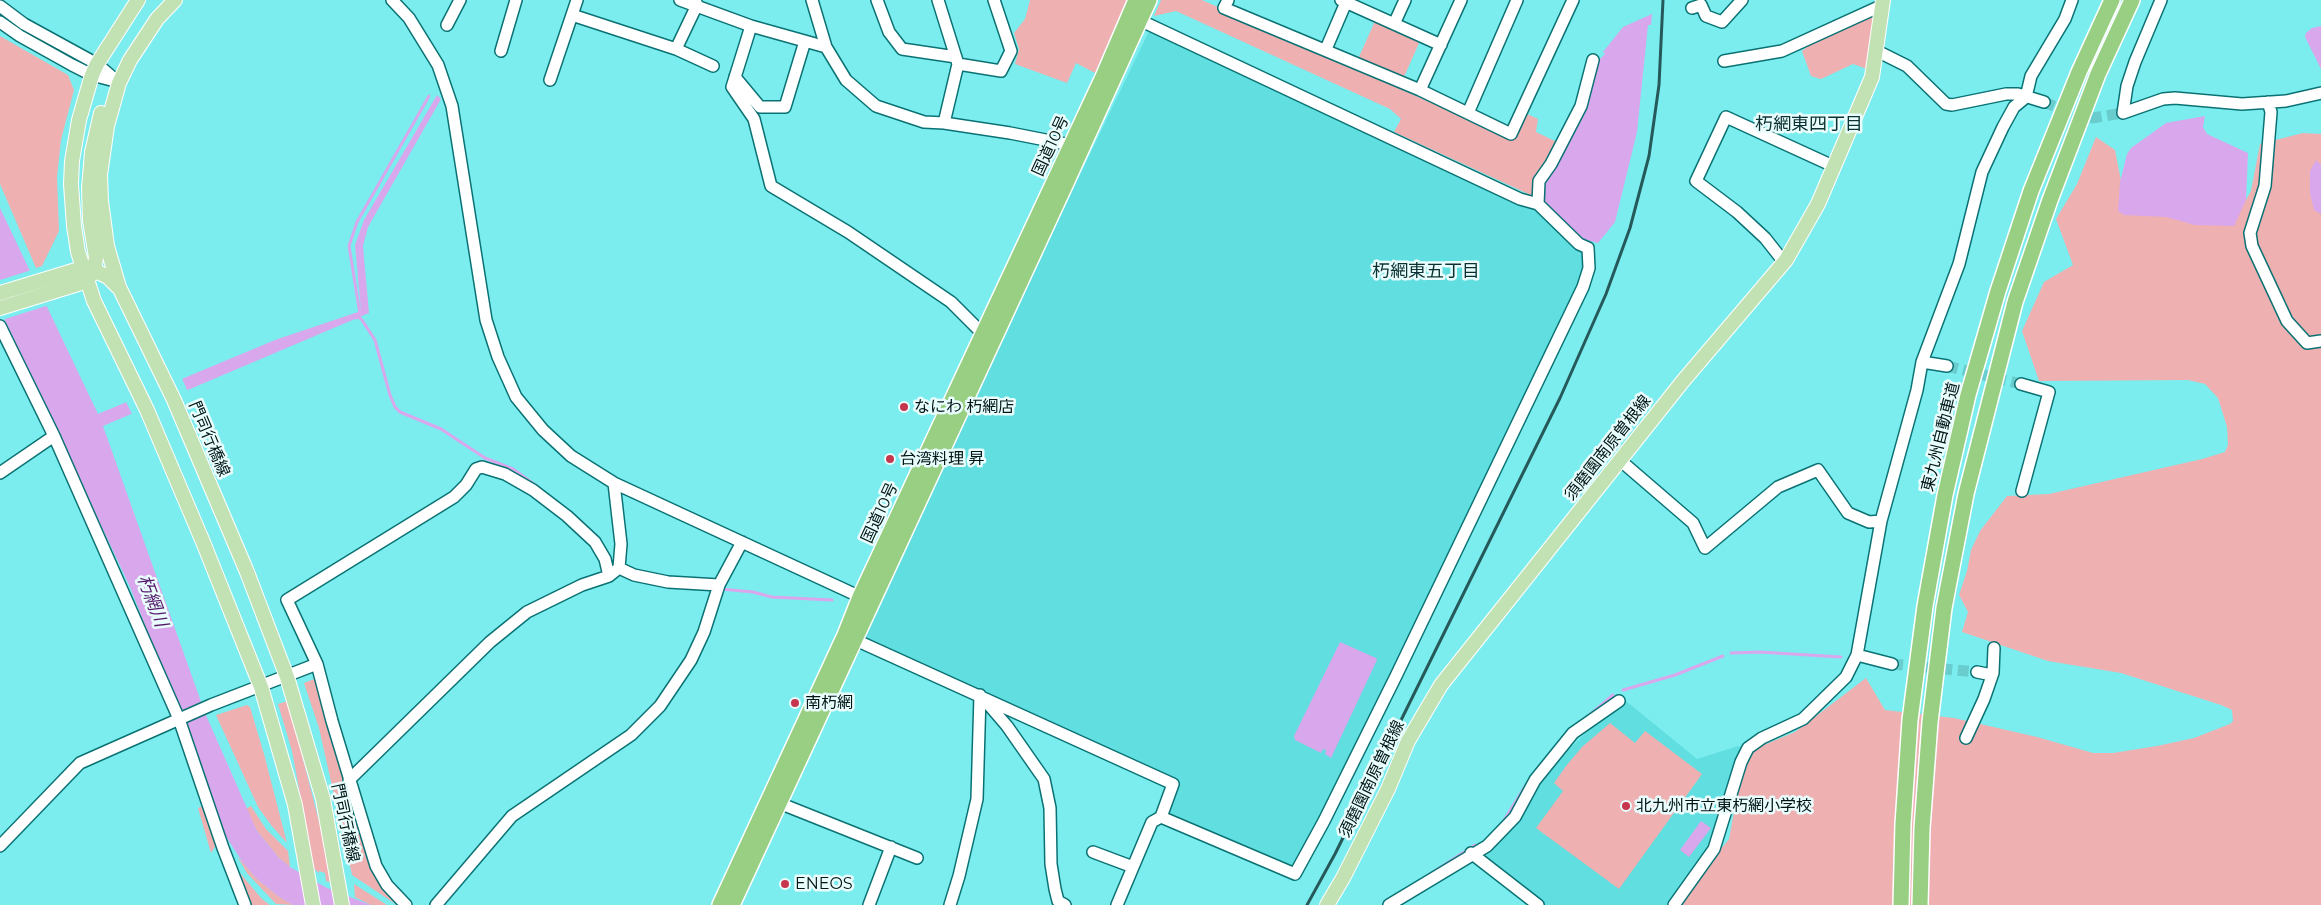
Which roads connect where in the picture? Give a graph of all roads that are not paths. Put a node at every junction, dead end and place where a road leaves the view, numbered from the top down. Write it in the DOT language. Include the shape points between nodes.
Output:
graph roads {
  1 [pos="138,0"];
  2 [pos="175,0"];
  3 [pos="392,0"];
  4 [pos="460,0"];
  5 [pos="516,0"];
  6 [pos="577,0"];
  7 [pos="680,0"];
  8 [pos="812,0"];
  9 [pos="877,0"];
  10 [pos="938,0"];
  11 [pos="994,0"];
  12 [pos="1136,0"];
  13 [pos="1149,0"];
  14 [pos="1228,0"];
  15 [pos="1405,0"];
  16 [pos="1461,0"];
  17 [pos="1518,0"];
  18 [pos="1573,0"];
  19 [pos="1742,0"];
  20 [pos="2072,0"];
  21 [pos="2106,0"];
  22 [pos="2112,0"];
  23 [pos="2132,0"];
  24 [pos="2140,0"];
  25 [pos="2161,0"];
  26 [pos="1345,1"];
  27 [pos="696,2"];
  28 [pos="1883,2"];
  29 [pos="0,6"];
  30 [pos="1692,8"];
  31 [pos="572,15"];
  32 [pos="1135,18"];
  33 [pos="0,22"];
  34 [pos="1394,24"];
  35 [pos="447,25"];
  36 [pos="751,26"];
  37 [pos="805,41"];
  38 [pos="1440,45"];
  39 [pos="826,47"];
  40 [pos="676,49"];
  41 [pos="1326,49"];
  42 [pos="501,51"];
  43 [pos="1877,51"];
  44 [pos="1593,60"];
  45 [pos="957,61"];
  46 [pos="1724,61"];
  47 [pos="713,66"];
  48 [pos="94,69"];
  49 [pos="2079,72"];
  50 [pos="735,77"];
  51 [pos="550,80"];
  52 [pos="120,83"];
  53 [pos="1420,90"];
  54 [pos="2321,93"];
  55 [pos="2026,97"];
  56 [pos="2044,102"];
  57 [pos="2268,102"];
  58 [pos="1468,113"];
  59 [pos="944,123"];
  60 [pos="1071,146"];
  61 [pos="2071,146"];
  62 [pos="1833,166"];
  63 [pos="1538,204"];
  64 [pos="78,252"];
  65 [pos="1786,260"];
  66 [pos="69,272"];
  67 [pos="88,274"];
  68 [pos="73,285"];
  69 [pos="41,287"];
  70 [pos="119,287"];
  71 [pos="0,293"];
  72 [pos="94,300"];
  73 [pos="0,308"];
  74 [pos="0,326"];
  75 [pos="983,334"];
  76 [pos="2321,342"];
  77 [pos="1922,362"];
  78 [pos="1947,366"];
  79 [pos="2020,384"];
  80 [pos="54,436"];
  81 [pos="1621,461"];
  82 [pos="0,473"];
  83 [pos="614,483"];
  84 [pos="2022,491"];
  85 [pos="1881,521"];
  86 [pos="742,542"];
  87 [pos="618,568"];
  88 [pos="609,576"];
  89 [pos="718,585"];
  90 [pos="866,599"];
  91 [pos="850,638"];
  92 [pos="1994,648"];
  93 [pos="1857,655"];
  94 [pos="317,664"];
  95 [pos="1892,664"];
  96 [pos="1977,672"];
  97 [pos="1992,675"];
  98 [pos="287,677"];
  99 [pos="261,687"];
  100 [pos="980,695"];
  101 [pos="1619,701"];
  102 [pos="179,719"];
  103 [pos="1966,738"];
  104 [pos="349,780"];
  105 [pos="779,803"];
  106 [pos="1161,817"];
  107 [pos="0,846"];
  108 [pos="891,847"];
  109 [pos="1093,852"];
  110 [pos="1471,854"];
  111 [pos="917,858"];
  112 [pos="1133,867"];
  113 [pos="245,905"];
  114 [pos="313,905"];
  115 [pos="342,905"];
  116 [pos="406,905"];
  117 [pos="436,905"];
  118 [pos="720,905"];
  119 [pos="732,905"];
  120 [pos="869,905"];
  121 [pos="950,905"];
  122 [pos="1065,905"];
  123 [pos="1116,905"];
  124 [pos="1327,905"];
  125 [pos="1389,905"];
  126 [pos="1538,905"];
  127 [pos="1674,905"];
  128 [pos="1901,905"];
  129 [pos="1920,905"];
  1 -- 48 [label="main road"];
  2 -- 52 [label="main road, 門司行橋線" via="157,19 135,52"];
  3 -- 83 [label="street" via="409,18 438,65 452,106 486,320 516,397 543,430 571,456"];
  4 -- 35 [label="street"];
  5 -- 42 [label="street"];
  6 -- 31 [label="street"];
  7 -- 27 [label="street"];
  8 -- 39 [label="street"];
  9 -- 45 [label="street" via="889,32 902,48"];
  10 -- 45 [label="street"];
  11 -- 45 [label="street" via="1011,51 1001,71"];
  12 -- 32 [label="highway, 国道10号"];
  13 -- 32 [label="highway, 国道10号"];
  14 -- 41 [label="street" via="1224,8"];
  15 -- 34 [label="street"];
  16 -- 38 [label="street"];
  17 -- 58 [label="street"];
  18 -- 58 [label="street" via="1512,134"];
  19 -- 30 [label="street" via="1722,22 1706,16 1701,5"];
  20 -- 55 [label="street" via="2065,19 2031,76"];
  21 -- 49 [label="highway"];
  22 -- 49 [label="highway, 東九州自動車道"];
  23 -- 61 [label="highway" via="2098,74"];
  24 -- 61 [label="highway"];
  25 -- 57 [label="street" via="2135,62 2123,114 2175,98 2242,104"];
  26 -- 34 [label="street"];
  26 -- 41 [label="street"];
  27 -- 36 [label="street" via="712,13"];
  27 -- 40 [label="street"];
  28 -- 43 [label="main road, 須磨園南原曽根線"];
  28 -- 46 [label="street" via="1782,51"];
  29 -- 48 [label="street"];
  31 -- 40 [label="street"];
  31 -- 51 [label="street"];
  32 -- 60 [label="highway, 国道10号"];
  32 -- 63 [label="street" via="1520,199"];
  32 -- 90 [label="highway, 国道10号"];
  33 -- 48 [label="street" via="20,36"];
  34 -- 38 [label="street"];
  36 -- 37 [label="street"];
  36 -- 50 [label="street"];
  37 -- 39 [label="street"];
  37 -- 50 [label="street" via="785,107 760,107"];
  38 -- 53 [label="street"];
  39 -- 59 [label="street" via="846,80 876,106 924,122"];
  40 -- 47 [label="street"];
  41 -- 53 [label="street"];
  43 -- 55 [label="street" via="1907,66 1946,104 2006,94"];
  43 -- 62 [label="main road, 須磨園南原曽根線" via="1872,77"];
  44 -- 63 [label="street" via="1581,106 1539,181"];
  45 -- 59 [label="street"];
  48 -- 52 [label="street"];
  48 -- 64 [label="main road" via="79,120 72,161 72,206"];
  49 -- 128 [label="highway, 東九州自動車道" via="2031,190 1998,291 1968,395 1945,495 1910,720"];
  50 -- 75 [label="street" via="732,87 754,119 771,186 848,232 951,302"];
  52 -- 67 [label="main road" via="102,110 92,152 89,204 96,257"];
  52 -- 70 [label="main road, 門司行橋線" via="107,126 100,175 104,230"];
  53 -- 58 [label="street"];
  54 -- 57 [label="street"];
  55 -- 56 [label="street"];
  55 -- 77 [label="street" via="2014,107 2002,127 1982,172 1959,264"];
  57 -- 76 [label="street" via="2271,112 2265,186 2250,233 2252,246 2287,321 2307,343"];
  59 -- 60 [label="street"];
  60 -- 75 [label="highway, 国道10号"];
  61 -- 129 [label="highway" via="2015,302 1966,494 1944,608 1930,722"];
  62 -- 65 [label="main road, 須磨園南原曽根線" via="1818,204"];
  62 -- 65 [label="street" via="1726,117 1696,182 1737,212"];
  63 -- 106 [label="street" via="1579,244 1588,248 1589,268 1583,287 1396,676 1295,874"];
  64 -- 66 [label="main road" via="76,263"];
  64 -- 67 [label="main road"];
  65 -- 81 [label="main road, 須磨園南原曽根線" via="1683,381"];
  66 -- 67 [label="main road"];
  66 -- 69 [label="main road"];
  67 -- 68 [label="main road"];
  67 -- 70 [label="main road" via="108,277"];
  67 -- 72 [label="main road"];
  68 -- 69 [label="main road"];
  68 -- 72 [label="main road" via="86,289"];
  69 -- 71 [label="main road"];
  69 -- 73 [label="main road"];
  70 -- 98 [label="main road, 門司行橋線" via="174,400 247,572"];
  72 -- 99 [label="main road" via="147,410 204,542"];
  74 -- 80 [label="street"];
  75 -- 90 [label="highway, 国道10号"];
  77 -- 78 [label="street"];
  77 -- 85 [label="street"];
  79 -- 84 [label="street" via="2048,392"];
  80 -- 82 [label="street"];
  80 -- 102 [label="street"];
  81 -- 85 [label="street" via="1693,523 1705,548 1778,487 1818,470 1848,513 1869,522"];
  81 -- 124 [label="main road, 須磨園南原曽根線" via="1441,685 1408,741 1388,789"];
  83 -- 86 [label="street"];
  83 -- 87 [label="street" via="621,544"];
  85 -- 93 [label="street"];
  86 -- 89 [label="street"];
  86 -- 90 [label="street"];
  87 -- 88 [label="street"];
  87 -- 89 [label="street" via="668,582"];
  88 -- 94 [label="street" via="605,559 595,542 566,516 519,482 482,467 476,469 454,497 287,600"];
  88 -- 104 [label="street" via="582,585 527,612 490,642"];
  89 -- 117 [label="street" via="704,632 691,660 660,706 631,735 512,816"];
  90 -- 91 [label="highway, 国道10号"];
  91 -- 100 [label="street"];
  91 -- 105 [label="highway, 国道10号"];
  91 -- 118 [label="highway, 国道10号"];
  92 -- 97 [label="street"];
  93 -- 95 [label="street"];
  93 -- 127 [label="street" via="1846,677 1803,719 1748,748 1714,849"];
  94 -- 98 [label="street"];
  94 -- 104 [label="street"];
  96 -- 97 [label="street"];
  97 -- 103 [label="street"];
  98 -- 99 [label="street"];
  98 -- 115 [label="main road, 門司行橋線" via="323,799"];
  99 -- 102 [label="street"];
  99 -- 114 [label="main road" via="295,805"];
  100 -- 106 [label="street" via="1173,784"];
  100 -- 121 [label="street" via="976,799"];
  100 -- 122 [label="street" via="1007,726 1044,779 1050,808 1055,889 1058,901"];
  101 -- 110 [label="street" via="1573,733 1535,780 1515,817 1487,846"];
  102 -- 107 [label="street" via="80,763"];
  102 -- 113 [label="street"];
  104 -- 116 [label="street" via="376,866 387,885"];
  105 -- 108 [label="street"];
  105 -- 119 [label="highway, 国道10号"];
  106 -- 112 [label="street" via="1152,822"];
  108 -- 111 [label="street"];
  108 -- 120 [label="street"];
  109 -- 112 [label="street"];
  110 -- 125 [label="street"];
  110 -- 126 [label="street"];
  112 -- 123 [label="street"];
}
